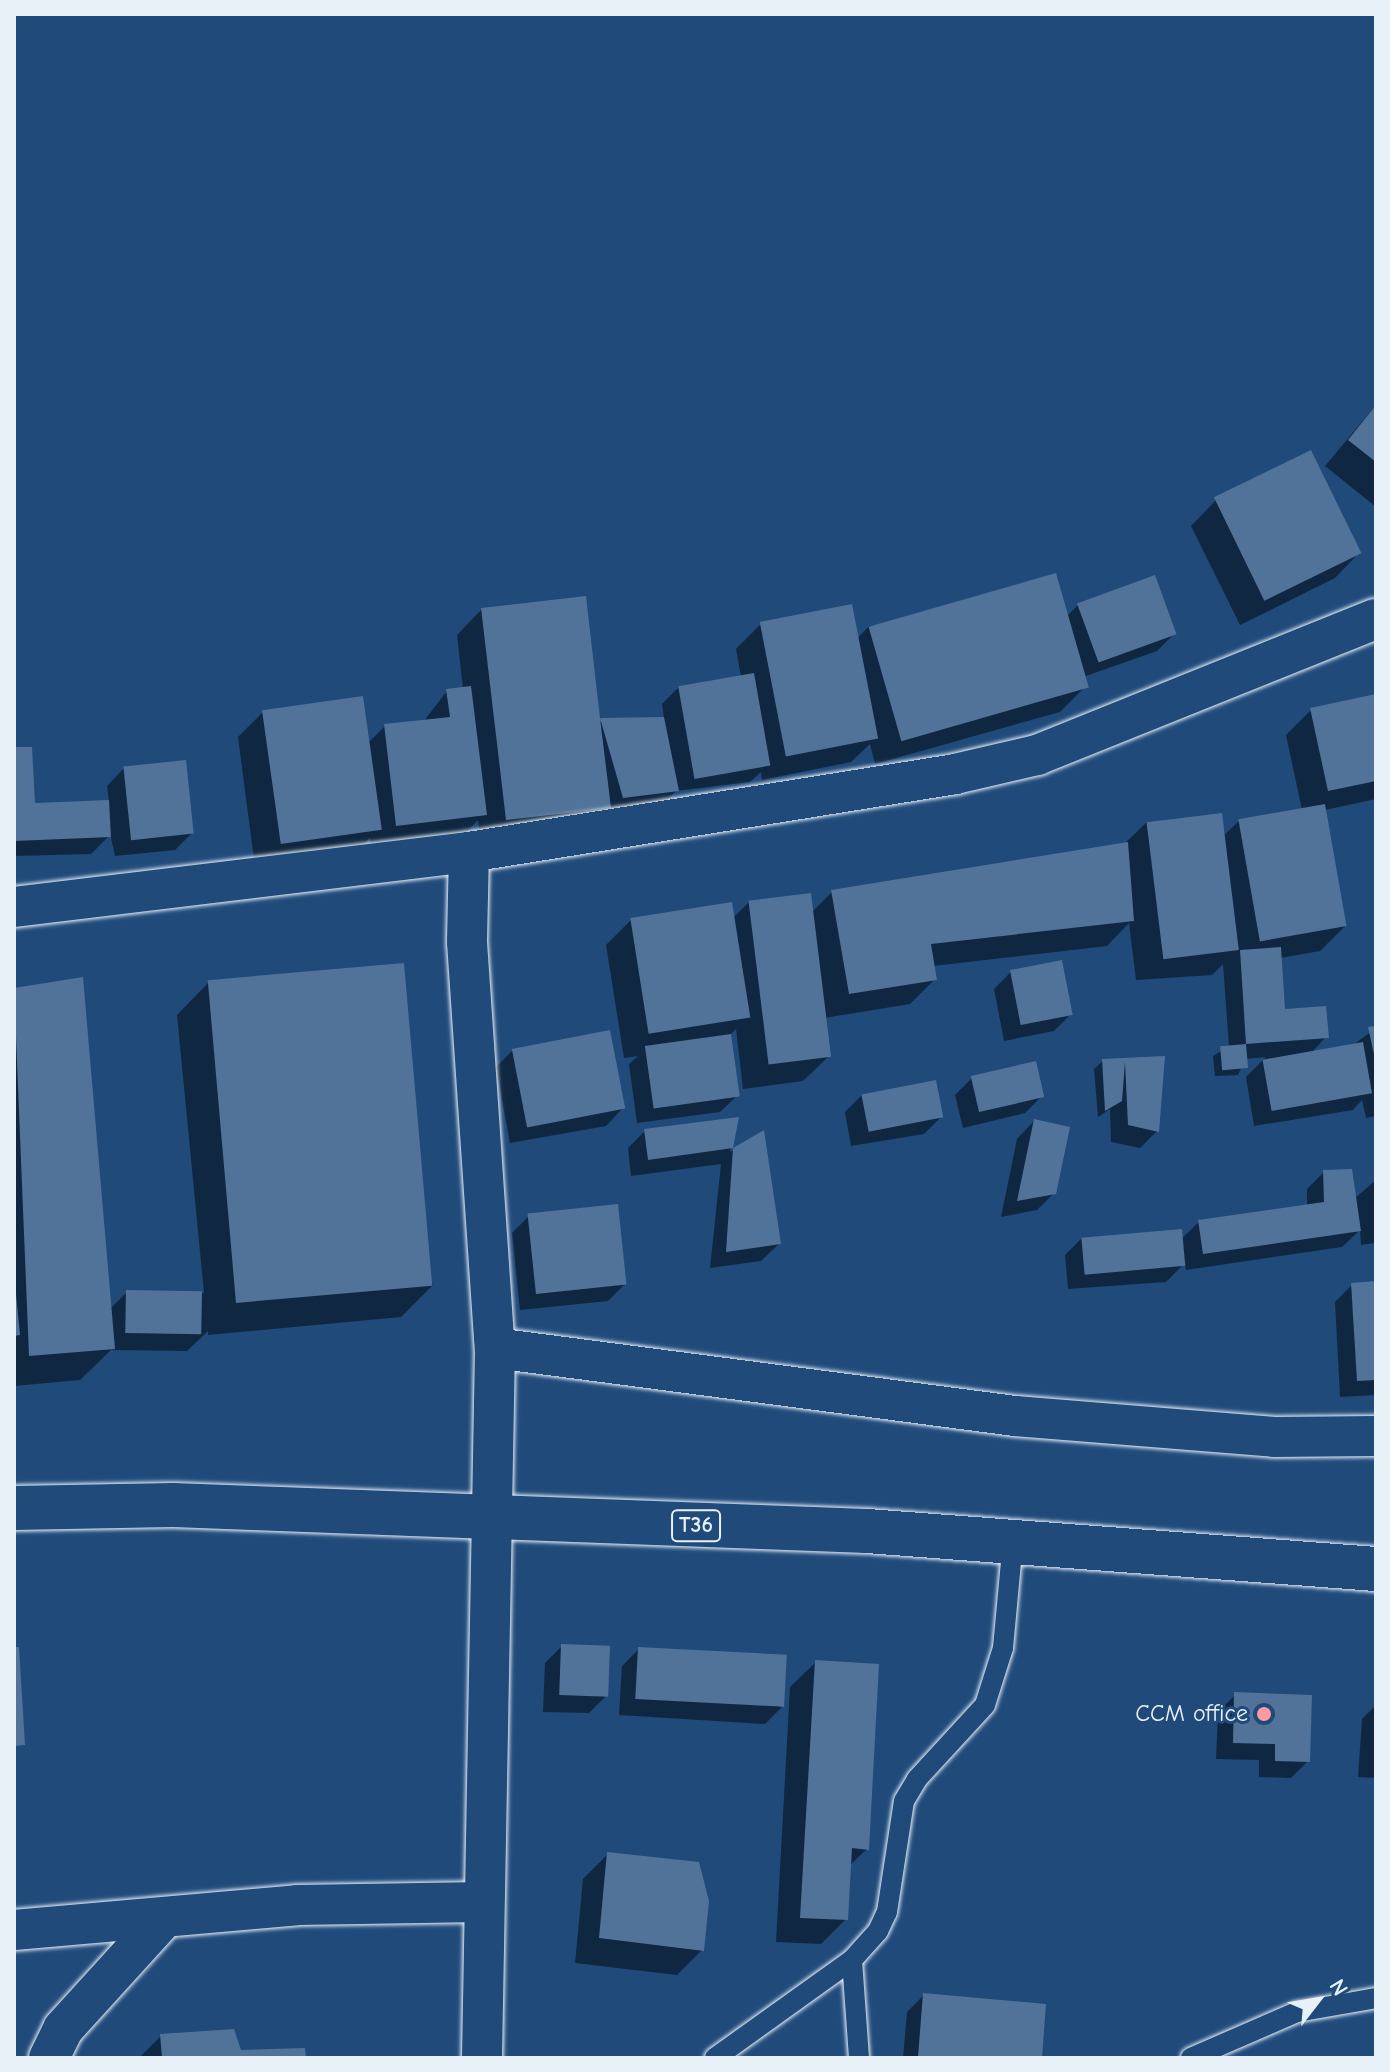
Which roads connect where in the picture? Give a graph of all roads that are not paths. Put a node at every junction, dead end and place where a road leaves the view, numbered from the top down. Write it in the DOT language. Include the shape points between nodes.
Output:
graph roads {
  1 [pos="1376,619"];
  2 [pos="469,852"];
  3 [pos="14,907"];
  4 [pos="495,1348"];
  5 [pos="1376,1436"];
  6 [pos="14,1508"];
  7 [pos="492,1519"];
  8 [pos="1013,1541"];
  9 [pos="1376,1569"];
  10 [pos="483,1902"];
  11 [pos="163,1919"];
  12 [pos="14,1930"];
  13 [pos="852,1960"];
  14 [pos="1376,1998"];
  15 [pos="49,2058"];
  16 [pos="482,2058"];
  17 [pos="715,2058"];
  18 [pos="859,2058"];
  19 [pos="1191,2058"];
  1 -- 2 [label="street" via="1037,755 769,807"];
  2 -- 3 [label="street"];
  2 -- 4 [label="street" via="467,942"];
  4 -- 5 [label="street" via="1015,1416 1274,1437"];
  4 -- 7 [label="street"];
  6 -- 7 [label="highway, T36" via="173,1505"];
  7 -- 8 [label="highway, T36"];
  7 -- 10 [label="street"];
  8 -- 9 [label="highway, T36"];
  8 -- 13 [label="lane" via="1003,1648 985,1705 917,1779 904,1801 887,1912"];
  10 -- 11 [label="street" via="297,1905"];
  10 -- 16 [label="street"];
  11 -- 12 [label="street"];
  11 -- 15 [label="street" via="63,2029"];
  13 -- 17 [label="lane"];
  13 -- 18 [label="lane"];
  14 -- 19 [label="lane" via="1297,2012"];
}
